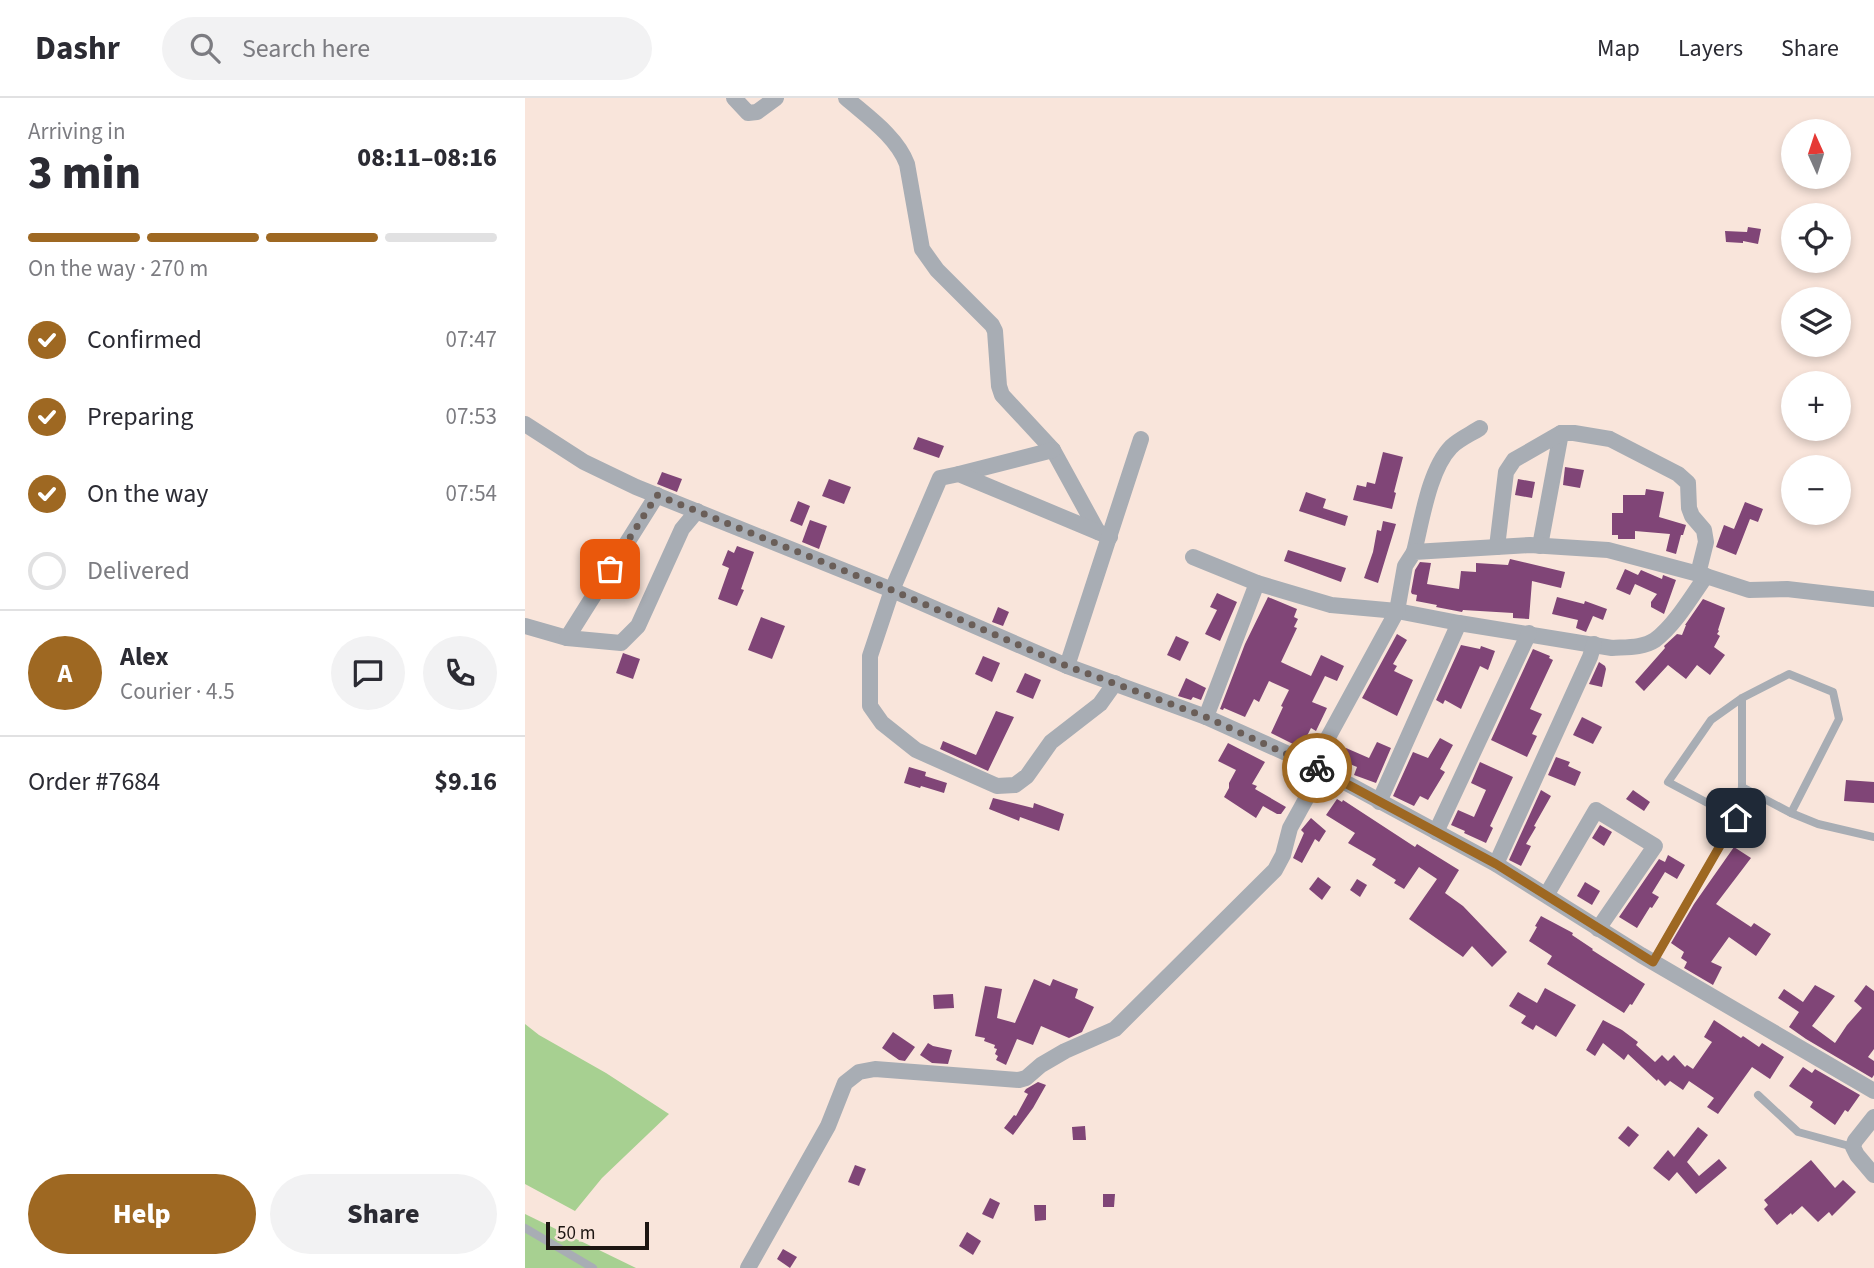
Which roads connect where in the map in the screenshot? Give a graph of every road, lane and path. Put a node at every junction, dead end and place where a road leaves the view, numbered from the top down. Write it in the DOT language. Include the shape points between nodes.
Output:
graph roads {
  1 [pos="734,98"];
  2 [pos="775,98"];
  3 [pos="846,98"];
  4 [pos="525,424"];
  5 [pos="1480,429"];
  6 [pos="1561,433"];
  7 [pos="1141,439"];
  8 [pos="1053,450"];
  9 [pos="959,474"];
  10 [pos="657,495"];
  11 [pos="697,511"];
  12 [pos="1104,534"];
  13 [pos="1540,546"];
  14 [pos="1496,547"];
  15 [pos="1414,552"];
  16 [pos="1193,556"];
  17 [pos="1702,575"];
  18 [pos="1257,583"];
  19 [pos="892,590"];
  20 [pos="1874,599"];
  21 [pos="1397,611"];
  22 [pos="1459,623"];
  23 [pos="525,626"];
  24 [pos="1529,633"];
  25 [pos="567,638"];
  26 [pos="1594,644"];
  27 [pos="1067,666"];
  28 [pos="1115,683"];
  29 [pos="1742,698"];
  30 [pos="1206,717"];
  31 [pos="1318,768"];
  32 [pos="1742,788"];
  33 [pos="1379,802"];
  34 [pos="1791,813"];
  35 [pos="1736,818"];
  36 [pos="1436,832"];
  37 [pos="1874,836"];
  38 [pos="1496,864"];
  39 [pos="1546,894"];
  40 [pos="1598,929"];
  41 [pos="1653,962"];
  42 [pos="1874,1091"];
  43 [pos="1758,1095"];
  44 [pos="1874,1117"];
  45 [pos="1853,1147"];
  46 [pos="1874,1175"];
  47 [pos="525,1228"];
  48 [pos="593,1268"];
  49 [pos="748,1268"];
  1 -- 2 [label="street" via="748,113"];
  3 -- 8 [label="street" via="902,152 922,249 992,325 1002,395"];
  4 -- 10 [label="street" via="583,462"];
  5 -- 15 [label="street" via="1453,445 1434,473"];
  6 -- 13 [label="street"];
  6 -- 14 [label="street" via="1514,460 1506,472"];
  6 -- 17 [label="street" via="1610,439 1688,483 1689,509 1705,530"];
  7 -- 12 [label="street"];
  8 -- 9 [label="street"];
  8 -- 12 [label="street"];
  9 -- 12 [label="street"];
  9 -- 19 [label="street" via="940,478"];
  10 -- 11 [label="street"];
  10 -- 25 [label="street"];
  11 -- 19 [label="street"];
  11 -- 25 [label="street" via="682,529 638,626 621,643"];
  12 -- 27 [label="street"];
  13 -- 14 [label="street"];
  13 -- 17 [label="street" via="1608,550"];
  14 -- 15 [label="street"];
  15 -- 21 [label="street" via="1405,566"];
  16 -- 18 [label="street"];
  17 -- 20 [label="street" via="1749,590 1787,589"];
  17 -- 26 [label="street" via="1675,619 1654,641 1612,648"];
  18 -- 21 [label="street" via="1331,605"];
  18 -- 30 [label="street"];
  19 -- 27 [label="street"];
  19 -- 28 [label="street" via="870,656 870,706 882,723 916,750 997,786 1015,785 1027,776 1051,742 1100,704"];
  21 -- 22 [label="street"];
  21 -- 31 [label="street"];
  22 -- 24 [label="street"];
  22 -- 33 [label="street"];
  23 -- 25 [label="street"];
  24 -- 26 [label="street"];
  24 -- 36 [label="street"];
  26 -- 38 [label="street"];
  27 -- 28 [label="street"];
  28 -- 30 [label="street"];
  29 -- 32 [label="lane"];
  29 -- 34 [label="lane" via="1789,674 1833,692 1839,719"];
  29 -- 35 [label="lane" via="1711,720 1668,782"];
  30 -- 31 [label="street"];
  31 -- 33 [label="street"];
  31 -- 49 [label="street" via="1275,870 1115,1029 1065,1051 1019,1080 875,1069 859,1072 845,1083 828,1126"];
  32 -- 34 [label="lane"];
  32 -- 35 [label="lane"];
  33 -- 36 [label="street"];
  34 -- 37 [label="lane"];
  35 -- 41 [label="lane"];
  36 -- 38 [label="street"];
  38 -- 39 [label="street"];
  39 -- 40 [label="street"];
  39 -- 40 [label="street" via="1596,810 1655,846"];
  40 -- 41 [label="street"];
  41 -- 42 [label="street"];
  43 -- 45 [label="lane" via="1798,1132"];
  44 -- 45 [label="street"];
  45 -- 46 [label="street"];
  47 -- 48 [label="lane"];
}
